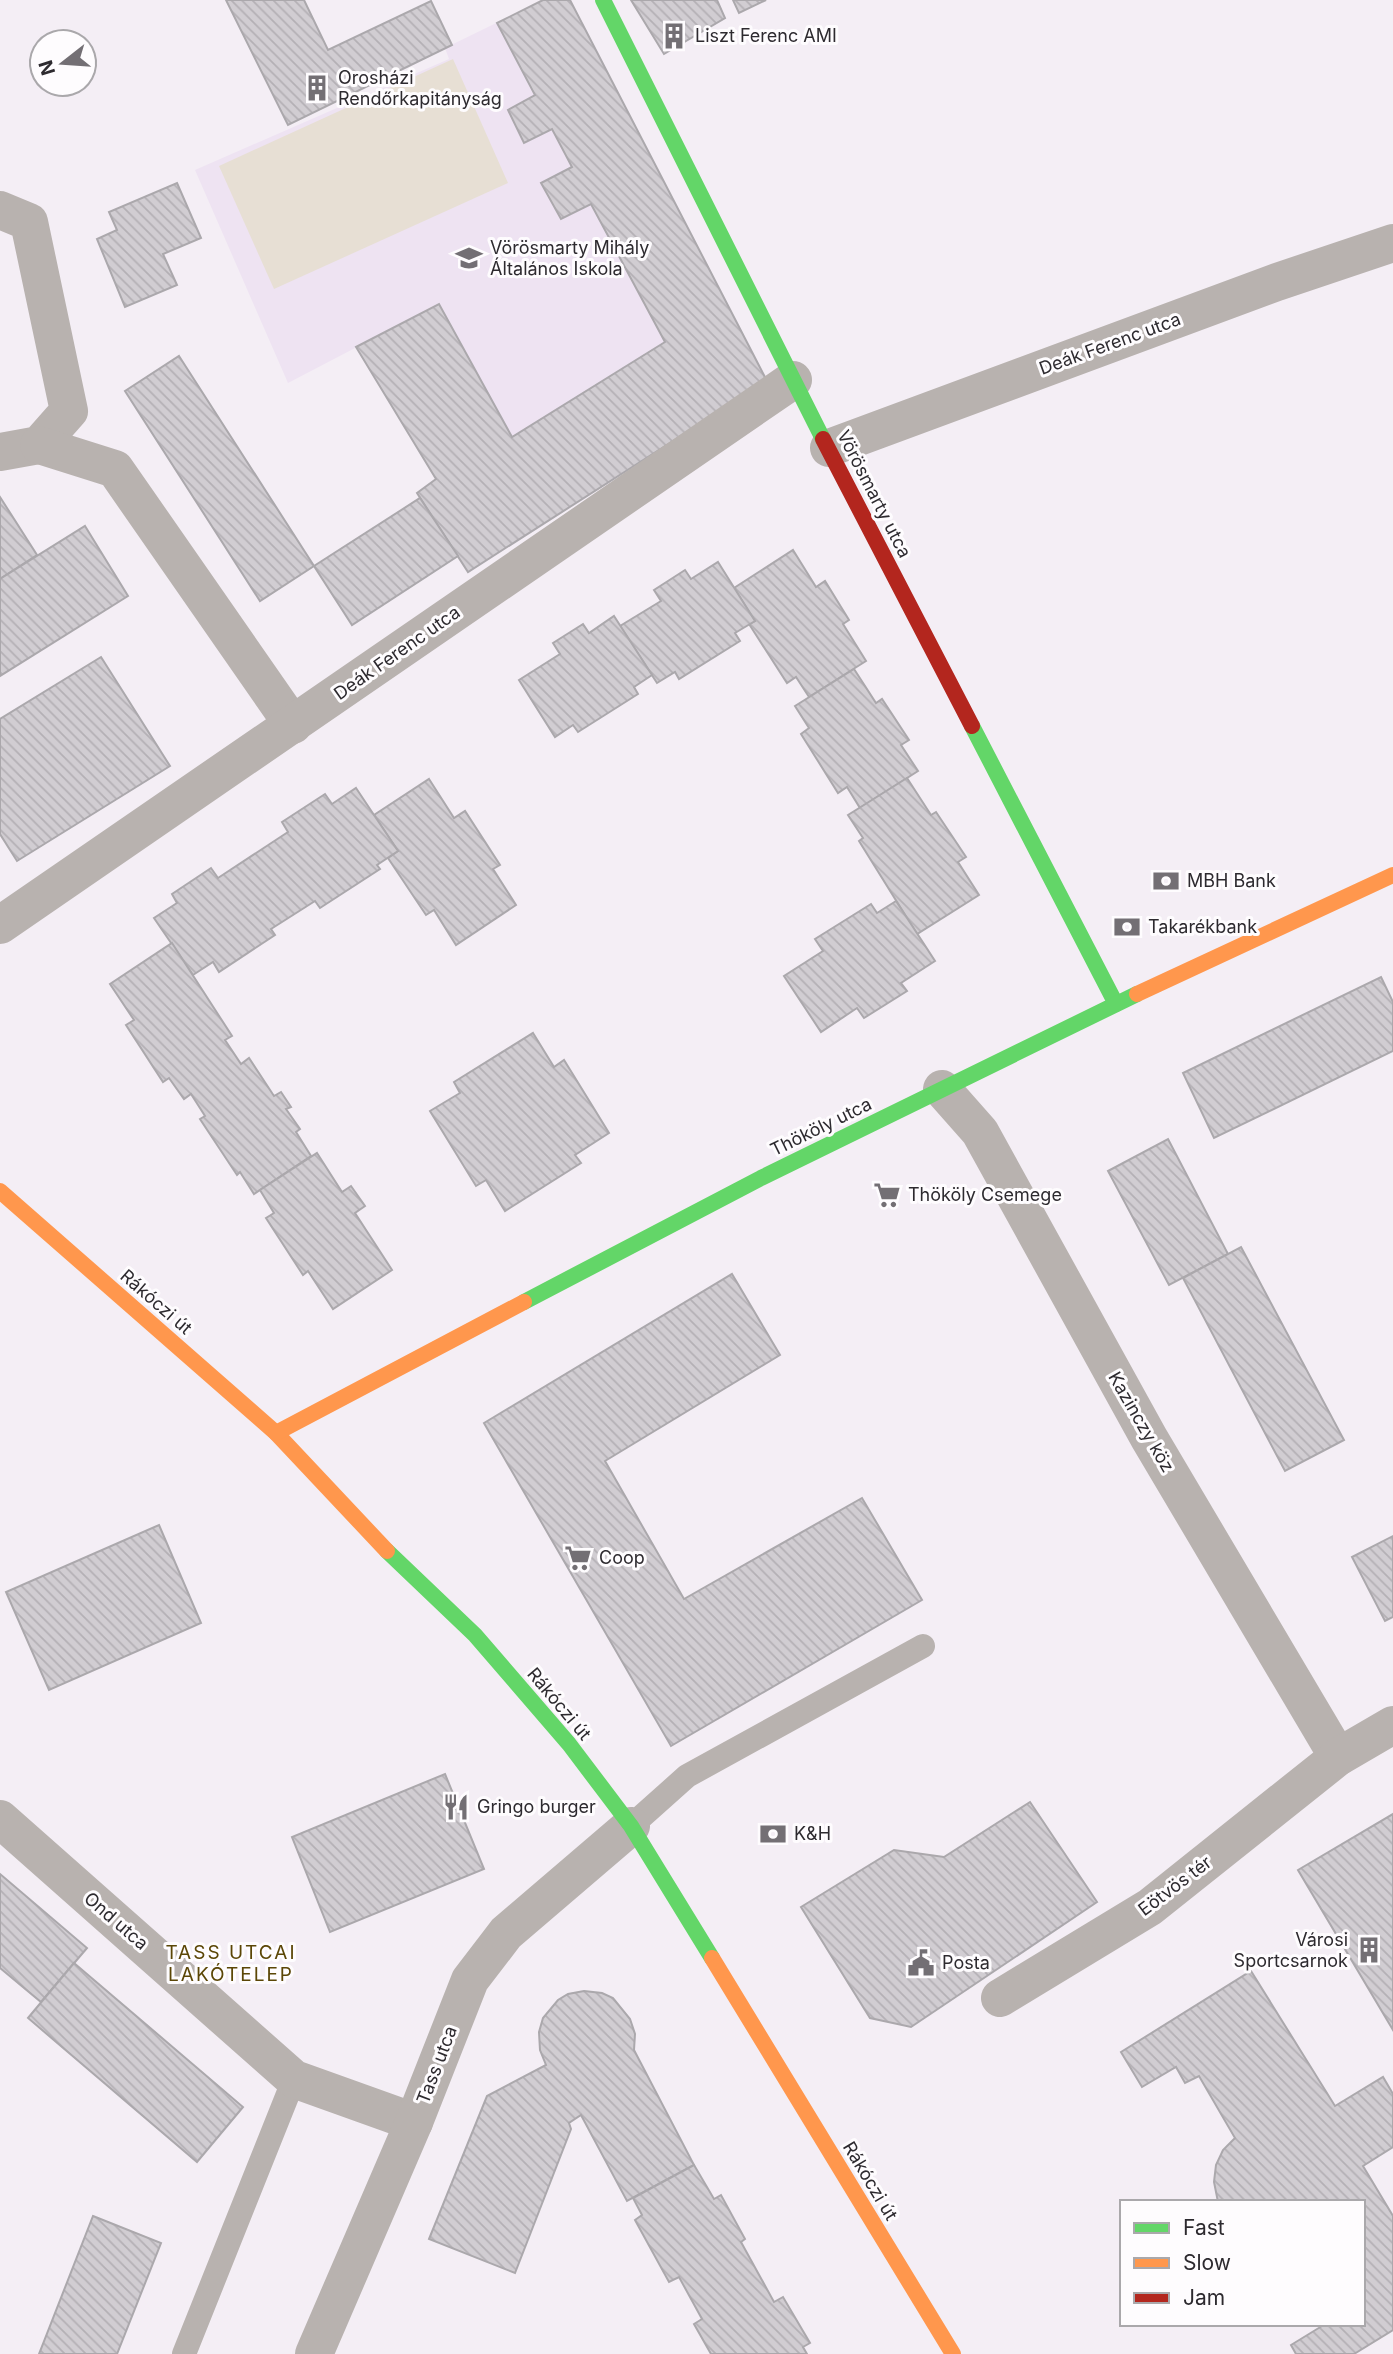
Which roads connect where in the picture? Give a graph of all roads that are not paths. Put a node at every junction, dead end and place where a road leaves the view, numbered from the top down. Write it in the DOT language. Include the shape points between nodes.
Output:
graph roads {
  1 [pos="603,0"];
  2 [pos="0,209"];
  3 [pos="1393,243"];
  4 [pos="793,380"];
  5 [pos="40,445"];
  6 [pos="829,448"];
  7 [pos="0,452"];
  8 [pos="292,725"];
  9 [pos="1393,875"];
  10 [pos="0,925"];
  11 [pos="1116,1004"];
  12 [pos="942,1089"];
  13 [pos="0,1191"];
  14 [pos="276,1433"];
  15 [pos="923,1646"];
  16 [pos="1393,1725"];
  17 [pos="1338,1757"];
  18 [pos="0,1819"];
  19 [pos="631,1826"];
  20 [pos="1000,1998"];
  21 [pos="294,2079"];
  22 [pos="414,2122"];
  23 [pos="184,2354"];
  24 [pos="314,2354"];
  25 [pos="953,2354"];
  1 -- 4 [label="street, Vörösmarty utca"];
  2 -- 5 [label="street" via="29,222 69,411"];
  3 -- 6 [label="street, Deák Ferenc utca"];
  4 -- 6 [label="street, Vörösmarty utca"];
  4 -- 8 [label="street, Deák Ferenc utca"];
  5 -- 7 [label="street"];
  5 -- 8 [label="street" via="115,469"];
  6 -- 11 [label="street, Vörösmarty utca"];
  8 -- 10 [label="street, Deák Ferenc utca"];
  9 -- 11 [label="street, Thököly utca"];
  11 -- 12 [label="street, Thököly utca"];
  12 -- 14 [label="street, Thököly utca" via="761,1178"];
  12 -- 17 [label="street, Kazinczy köz" via="980,1132 1149,1438"];
  13 -- 14 [label="street, Rákóczi út"];
  14 -- 19 [label="street, Rákóczi út" via="377,1541 475,1635 569,1744"];
  15 -- 19 [label="lane" via="687,1776"];
  16 -- 17 [label="street, Eötvös tér"];
  17 -- 20 [label="street, Eötvös tér" via="1150,1907"];
  18 -- 21 [label="street, Ond utca"];
  19 -- 22 [label="street, Tass utca" via="506,1933 470,1980"];
  19 -- 25 [label="street, Rákóczi út"];
  21 -- 22 [label="street"];
  21 -- 23 [label="lane"];
  22 -- 24 [label="street, Tass utca"];
}
